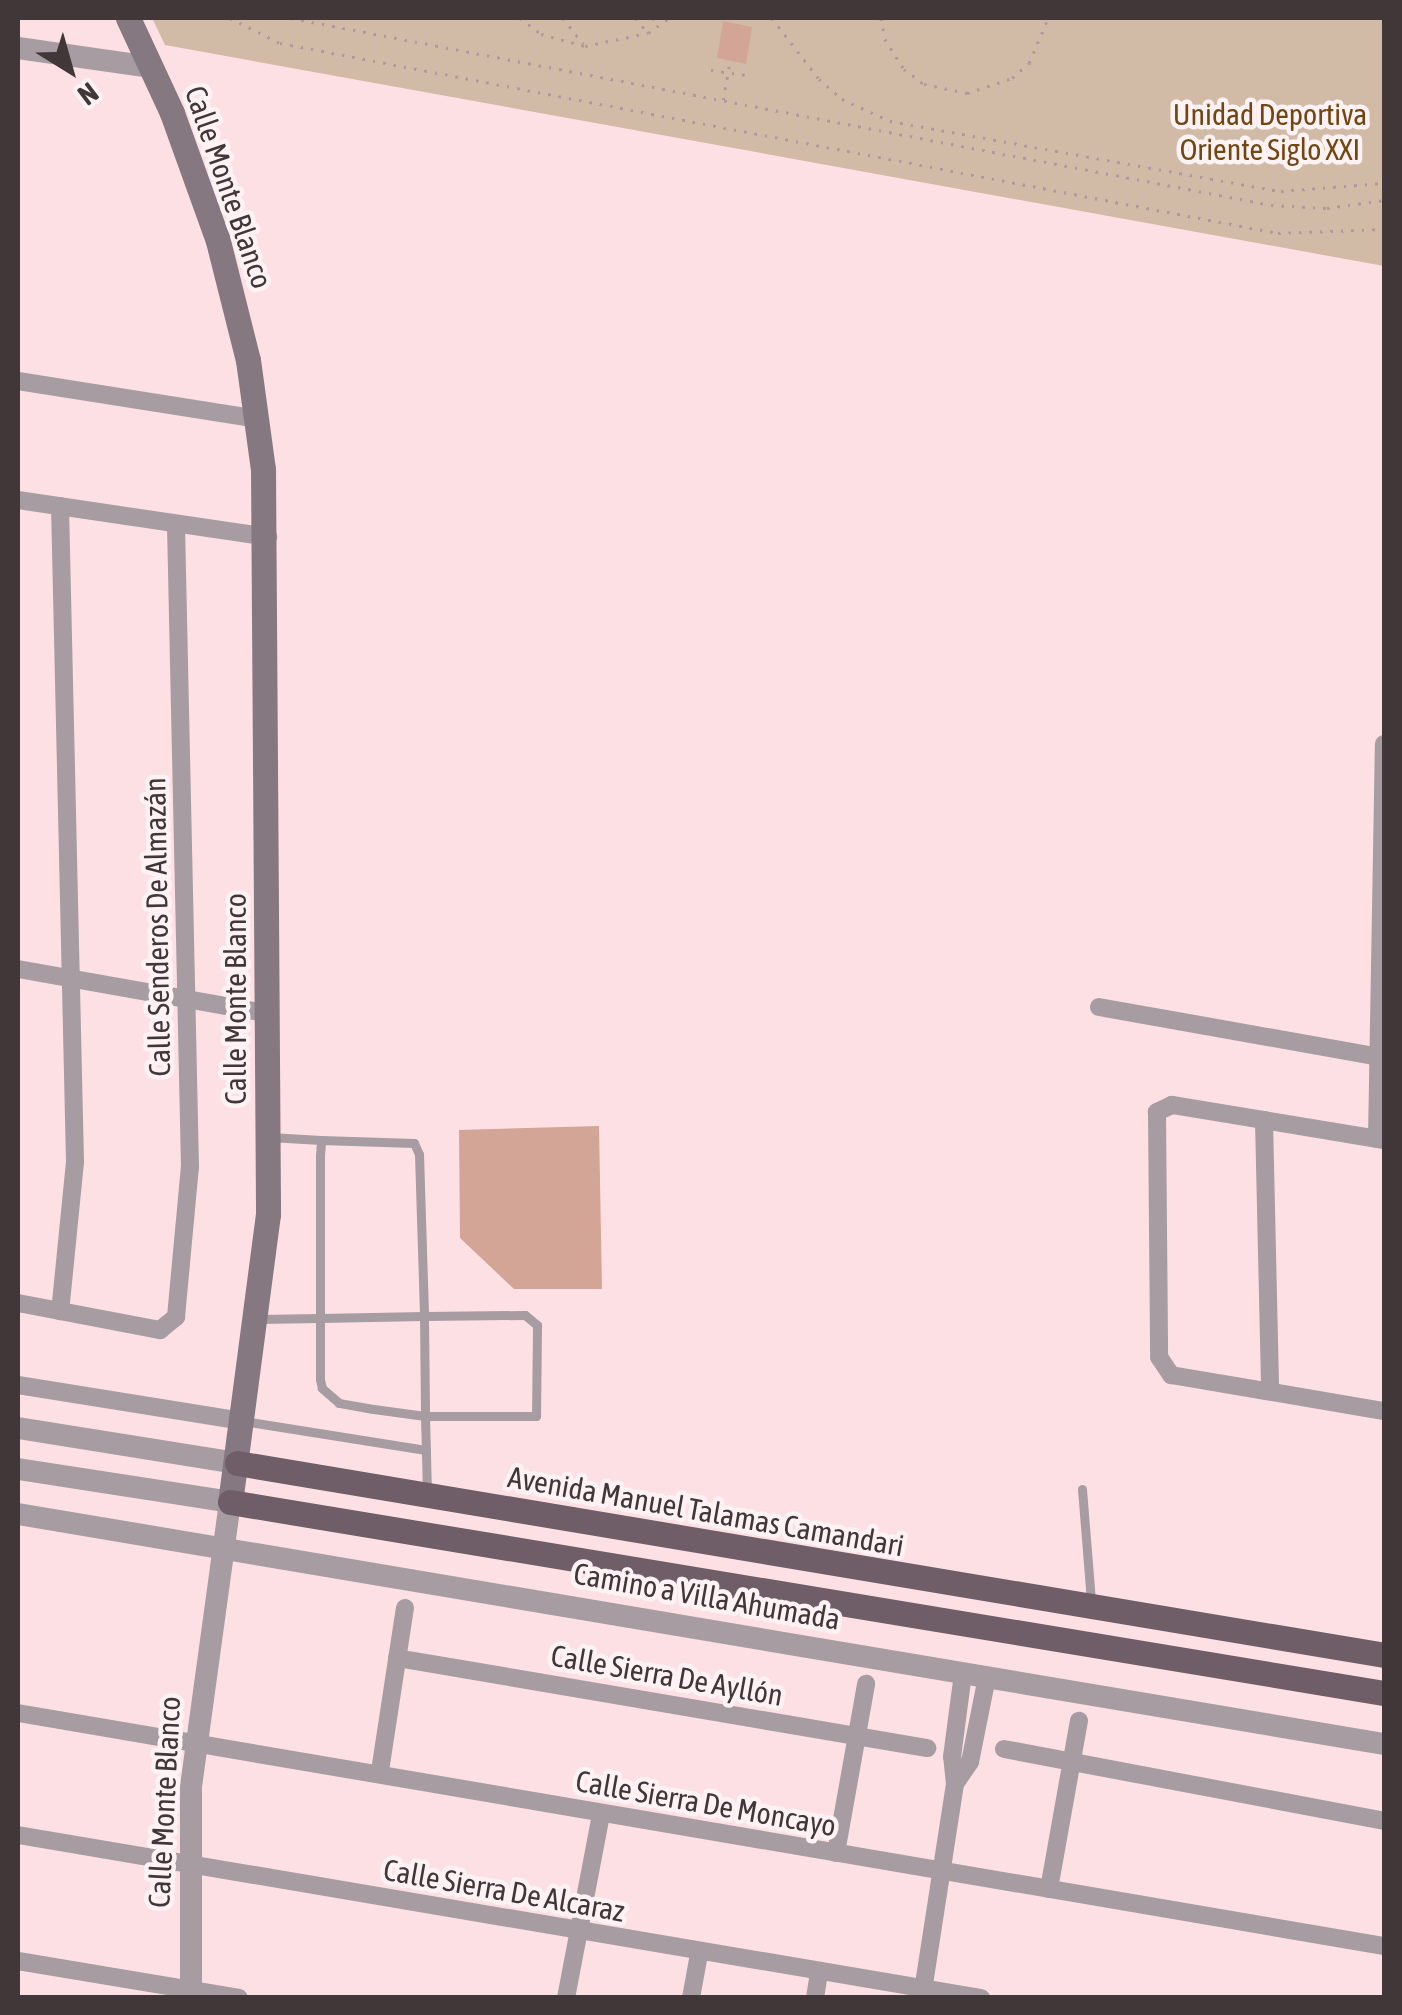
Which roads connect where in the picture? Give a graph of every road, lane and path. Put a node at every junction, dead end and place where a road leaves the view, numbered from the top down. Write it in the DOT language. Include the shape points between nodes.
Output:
graph roads {
  1 [pos="128,18"];
  2 [pos="230,18"];
  3 [pos="291,18"];
  4 [pos="520,18"];
  5 [pos="562,18"];
  6 [pos="636,18"];
  7 [pos="653,18"];
  8 [pos="669,18"];
  9 [pos="772,18"];
  10 [pos="882,18"];
  11 [pos="1048,18"];
  12 [pos="659,26"];
  13 [pos="648,33"];
  14 [pos="585,46"];
  15 [pos="18,48"];
  16 [pos="730,61"];
  17 [pos="152,67"];
  18 [pos="712,70"];
  19 [pos="728,71"];
  20 [pos="748,75"];
  21 [pos="723,101"];
  22 [pos="1384,183"];
  23 [pos="1384,200"];
  24 [pos="1384,230"];
  25 [pos="18,381"];
  26 [pos="259,419"];
  27 [pos="18,500"];
  28 [pos="60,506"];
  29 [pos="176,524"];
  30 [pos="268,537"];
  31 [pos="1384,744"];
  32 [pos="18,969"];
  33 [pos="72,978"];
  34 [pos="186,999"];
  35 [pos="1099,1007"];
  36 [pos="266,1013"];
  37 [pos="1381,1058"];
  38 [pos="1264,1120"];
  39 [pos="269,1137"];
  40 [pos="1381,1139"];
  41 [pos="321,1140"];
  42 [pos="18,1304"];
  43 [pos="60,1311"];
  44 [pos="424,1316"];
  45 [pos="320,1318"];
  46 [pos="258,1319"];
  47 [pos="18,1385"];
  48 [pos="1270,1392"];
  49 [pos="1384,1411"];
  50 [pos="426,1416"];
  51 [pos="243,1421"];
  52 [pos="18,1428"];
  53 [pos="426,1450"];
  54 [pos="237,1463"];
  55 [pos="18,1469"];
  56 [pos="1082,1488"];
  57 [pos="427,1496"];
  58 [pos="230,1502"];
  59 [pos="18,1514"];
  60 [pos="222,1548"];
  61 [pos="405,1608"];
  62 [pos="1092,1608"];
  63 [pos="1384,1655"];
  64 [pos="397,1658"];
  65 [pos="963,1674"];
  66 [pos="987,1677"];
  67 [pos="866,1684"];
  68 [pos="1384,1693"];
  69 [pos="18,1713"];
  70 [pos="1079,1721"];
  71 [pos="857,1735"];
  72 [pos="196,1741"];
  73 [pos="1384,1744"];
  74 [pos="927,1748"];
  75 [pos="1004,1749"];
  76 [pos="1074,1763"];
  77 [pos="380,1771"];
  78 [pos="956,1784"];
  79 [pos="601,1814"];
  80 [pos="1384,1821"];
  81 [pos="18,1835"];
  82 [pos="836,1853"];
  83 [pos="188,1862"];
  84 [pos="941,1871"];
  85 [pos="1049,1888"];
  86 [pos="578,1931"];
  87 [pos="1384,1946"];
  88 [pos="699,1954"];
  89 [pos="18,1961"];
  90 [pos="819,1972"];
  91 [pos="922,1992"];
  92 [pos="191,1994"];
  93 [pos="240,1998"];
  94 [pos="566,1998"];
  95 [pos="692,1998"];
  96 [pos="815,1998"];
  97 [pos="982,1998"];
  1 -- 17 [label="main road, Calle Monte Blanco"];
  2 -- 24 [label="path" via="280,42 1278,233"];
  3 -- 21 [label="path"];
  4 -- 14 [label="path" via="541,34"];
  5 -- 14 [label="path"];
  6 -- 13 [label="path"];
  7 -- 12 [label="path"];
  8 -- 12 [label="path"];
  9 -- 22 [label="path" via="819,79 842,99 890,121 1281,191"];
  10 -- 11 [label="path" via="885,39 904,69 924,84 967,93 1012,78 1030,63"];
  12 -- 13 [label="path"];
  13 -- 14 [label="path"];
  15 -- 17 [label="street"];
  16 -- 19 [label="path"];
  17 -- 26 [label="main road, Calle Monte Blanco" via="218,241"];
  18 -- 19 [label="path"];
  19 -- 20 [label="path"];
  19 -- 21 [label="path"];
  21 -- 23 [label="path" via="1271,205 1327,208"];
  25 -- 26 [label="street"];
  26 -- 30 [label="main road, Calle Monte Blanco"];
  27 -- 28 [label="street"];
  28 -- 29 [label="street"];
  28 -- 33 [label="street"];
  29 -- 30 [label="street"];
  29 -- 34 [label="street, Calle Senderos De Almazán"];
  30 -- 36 [label="main road, Calle Monte Blanco"];
  31 -- 37 [label="street"];
  32 -- 33 [label="street"];
  33 -- 34 [label="street"];
  33 -- 43 [label="street" via="75,1162"];
  34 -- 36 [label="street"];
  34 -- 43 [label="street, Calle Senderos De Almazán" via="188,1213 171,1326 160,1330"];
  35 -- 37 [label="street"];
  36 -- 39 [label="main road, Calle Monte Blanco"];
  37 -- 40 [label="street"];
  38 -- 40 [label="street"];
  38 -- 48 [label="street"];
  38 -- 48 [label="street" via="1172,1106 1157,1112 1159,1357 1171,1375"];
  39 -- 41 [label="lane"];
  39 -- 46 [label="main road, Calle Monte Blanco"];
  41 -- 44 [label="lane" via="418,1147"];
  41 -- 45 [label="lane"];
  42 -- 43 [label="street"];
  44 -- 45 [label="lane"];
  44 -- 50 [label="lane"];
  44 -- 50 [label="lane" via="530,1317 537,1325 538,1367 532,1419"];
  45 -- 46 [label="lane"];
  45 -- 50 [label="lane" via="326,1394 339,1403"];
  46 -- 51 [label="main road, Calle Monte Blanco"];
  47 -- 51 [label="street"];
  48 -- 49 [label="street"];
  50 -- 53 [label="lane"];
  51 -- 53 [label="lane"];
  51 -- 54 [label="main road, Calle Monte Blanco"];
  52 -- 54 [label="street, Avenida Manuel Talamas Camandari"];
  53 -- 57 [label="lane"];
  54 -- 57 [label="main road, Avenida Manuel Talamas Camandari"];
  54 -- 58 [label="main road, Calle Monte Blanco"];
  55 -- 58 [label="street"];
  56 -- 62 [label="lane"];
  57 -- 62 [label="main road, Avenida Manuel Talamas Camandari"];
  58 -- 60 [label="street, Calle Monte Blanco"];
  58 -- 68 [label="main road"];
  59 -- 60 [label="street, Camino a Villa Ahumada"];
  60 -- 65 [label="street, Camino a Villa Ahumada" via="800,1641"];
  60 -- 72 [label="street, Calle Monte Blanco"];
  61 -- 64 [label="street"];
  62 -- 63 [label="main road, Avenida Manuel Talamas Camandari"];
  64 -- 71 [label="street, Calle Sierra De Ayllón"];
  64 -- 77 [label="street"];
  65 -- 66 [label="street, Camino a Villa Ahumada"];
  65 -- 78 [label="street" via="952,1757"];
  66 -- 73 [label="street, Camino a Villa Ahumada"];
  66 -- 78 [label="street" via="970,1762"];
  67 -- 71 [label="street"];
  69 -- 72 [label="street, Calle Sierra De Moncayo"];
  70 -- 76 [label="street"];
  71 -- 74 [label="street, Calle Sierra De Ayllón"];
  71 -- 82 [label="street"];
  72 -- 77 [label="street, Calle Sierra De Moncayo"];
  72 -- 83 [label="street, Calle Monte Blanco"];
  75 -- 76 [label="street"];
  76 -- 80 [label="street"];
  76 -- 85 [label="street"];
  77 -- 79 [label="street, Calle Sierra De Moncayo"];
  78 -- 84 [label="street"];
  79 -- 82 [label="street, Calle Sierra De Moncayo"];
  79 -- 86 [label="street"];
  81 -- 83 [label="street, Calle Sierra De Alcaraz"];
  82 -- 84 [label="street, Calle Sierra De Moncayo"];
  83 -- 86 [label="street, Calle Sierra De Alcaraz"];
  83 -- 92 [label="street, Calle Monte Blanco"];
  84 -- 85 [label="street, Calle Sierra De Moncayo"];
  84 -- 91 [label="street"];
  85 -- 87 [label="street, Calle Sierra De Moncayo"];
  86 -- 88 [label="street, Calle Sierra De Alcaraz"];
  86 -- 94 [label="street"];
  88 -- 90 [label="street, Calle Sierra De Alcaraz"];
  88 -- 95 [label="street"];
  89 -- 92 [label="street"];
  90 -- 91 [label="street, Calle Sierra De Alcaraz"];
  90 -- 96 [label="street"];
  91 -- 97 [label="street, Calle Sierra De Alcaraz"];
  92 -- 93 [label="street"];
}
